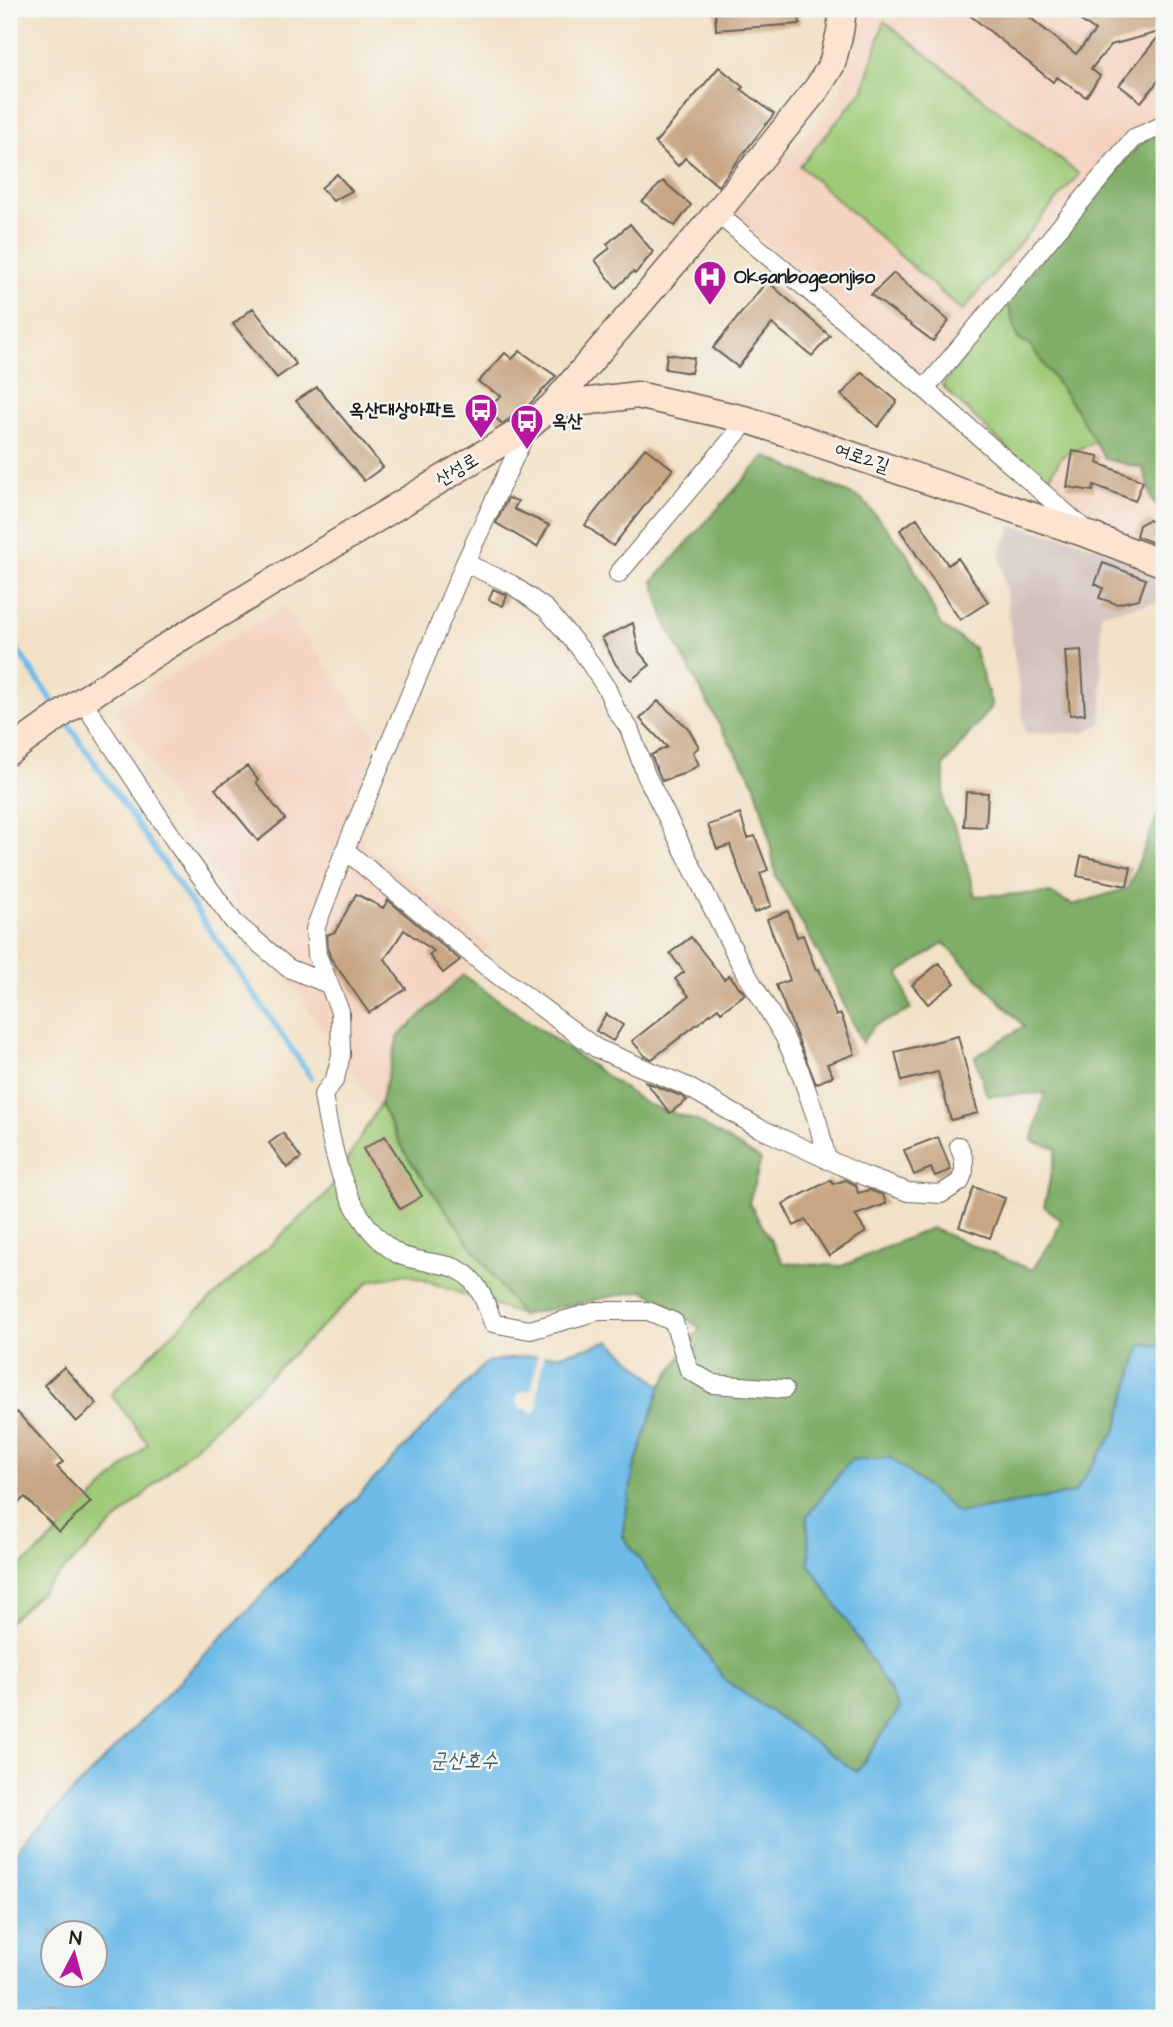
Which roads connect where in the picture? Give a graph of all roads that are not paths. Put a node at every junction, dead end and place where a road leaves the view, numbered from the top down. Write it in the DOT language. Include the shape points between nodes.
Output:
graph roads {
  1 [pos="843,9"];
  2 [pos="1164,125"];
  3 [pos="716,213"];
  4 [pos="925,389"];
  5 [pos="552,405"];
  6 [pos="748,420"];
  7 [pos="528,426"];
  8 [pos="1092,536"];
  9 [pos="465,563"];
  10 [pos="1164,564"];
  11 [pos="618,574"];
  12 [pos="75,705"];
  13 [pos="9,752"];
  14 [pos="345,850"];
  15 [pos="328,984"];
  16 [pos="959,1146"];
  17 [pos="827,1160"];
  18 [pos="784,1389"];
  1 -- 3 [label="street, 산성로" via="832,64 818,87"];
  2 -- 4 [label="street" via="1134,138"];
  3 -- 4 [label="street"];
  3 -- 5 [label="street, 산성로"];
  4 -- 8 [label="street"];
  5 -- 6 [label="street, 여로2길" via="637,396"];
  5 -- 7 [label="street, 산성로"];
  6 -- 8 [label="street, 여로2길"];
  6 -- 11 [label="street"];
  7 -- 9 [label="street"];
  7 -- 12 [label="street, 산성로"];
  8 -- 10 [label="street, 여로2길"];
  9 -- 14 [label="street"];
  9 -- 17 [label="street" via="511,584 546,609 607,689 740,962 784,1036 800,1071"];
  12 -- 13 [label="street, 산성로"];
  12 -- 15 [label="street" via="234,922 288,968"];
  14 -- 15 [label="street" via="315,929 317,954"];
  14 -- 17 [label="street" via="487,967 596,1048 685,1086"];
  15 -- 18 [label="street" via="341,1011 341,1055 335,1079 323,1095 331,1144 360,1217 378,1239 400,1255 465,1274 482,1293 493,1323 530,1331 598,1311 648,1311 674,1322 689,1370 713,1384"];
  16 -- 17 [label="street" via="964,1160 960,1182 941,1194 908,1192"];
}
